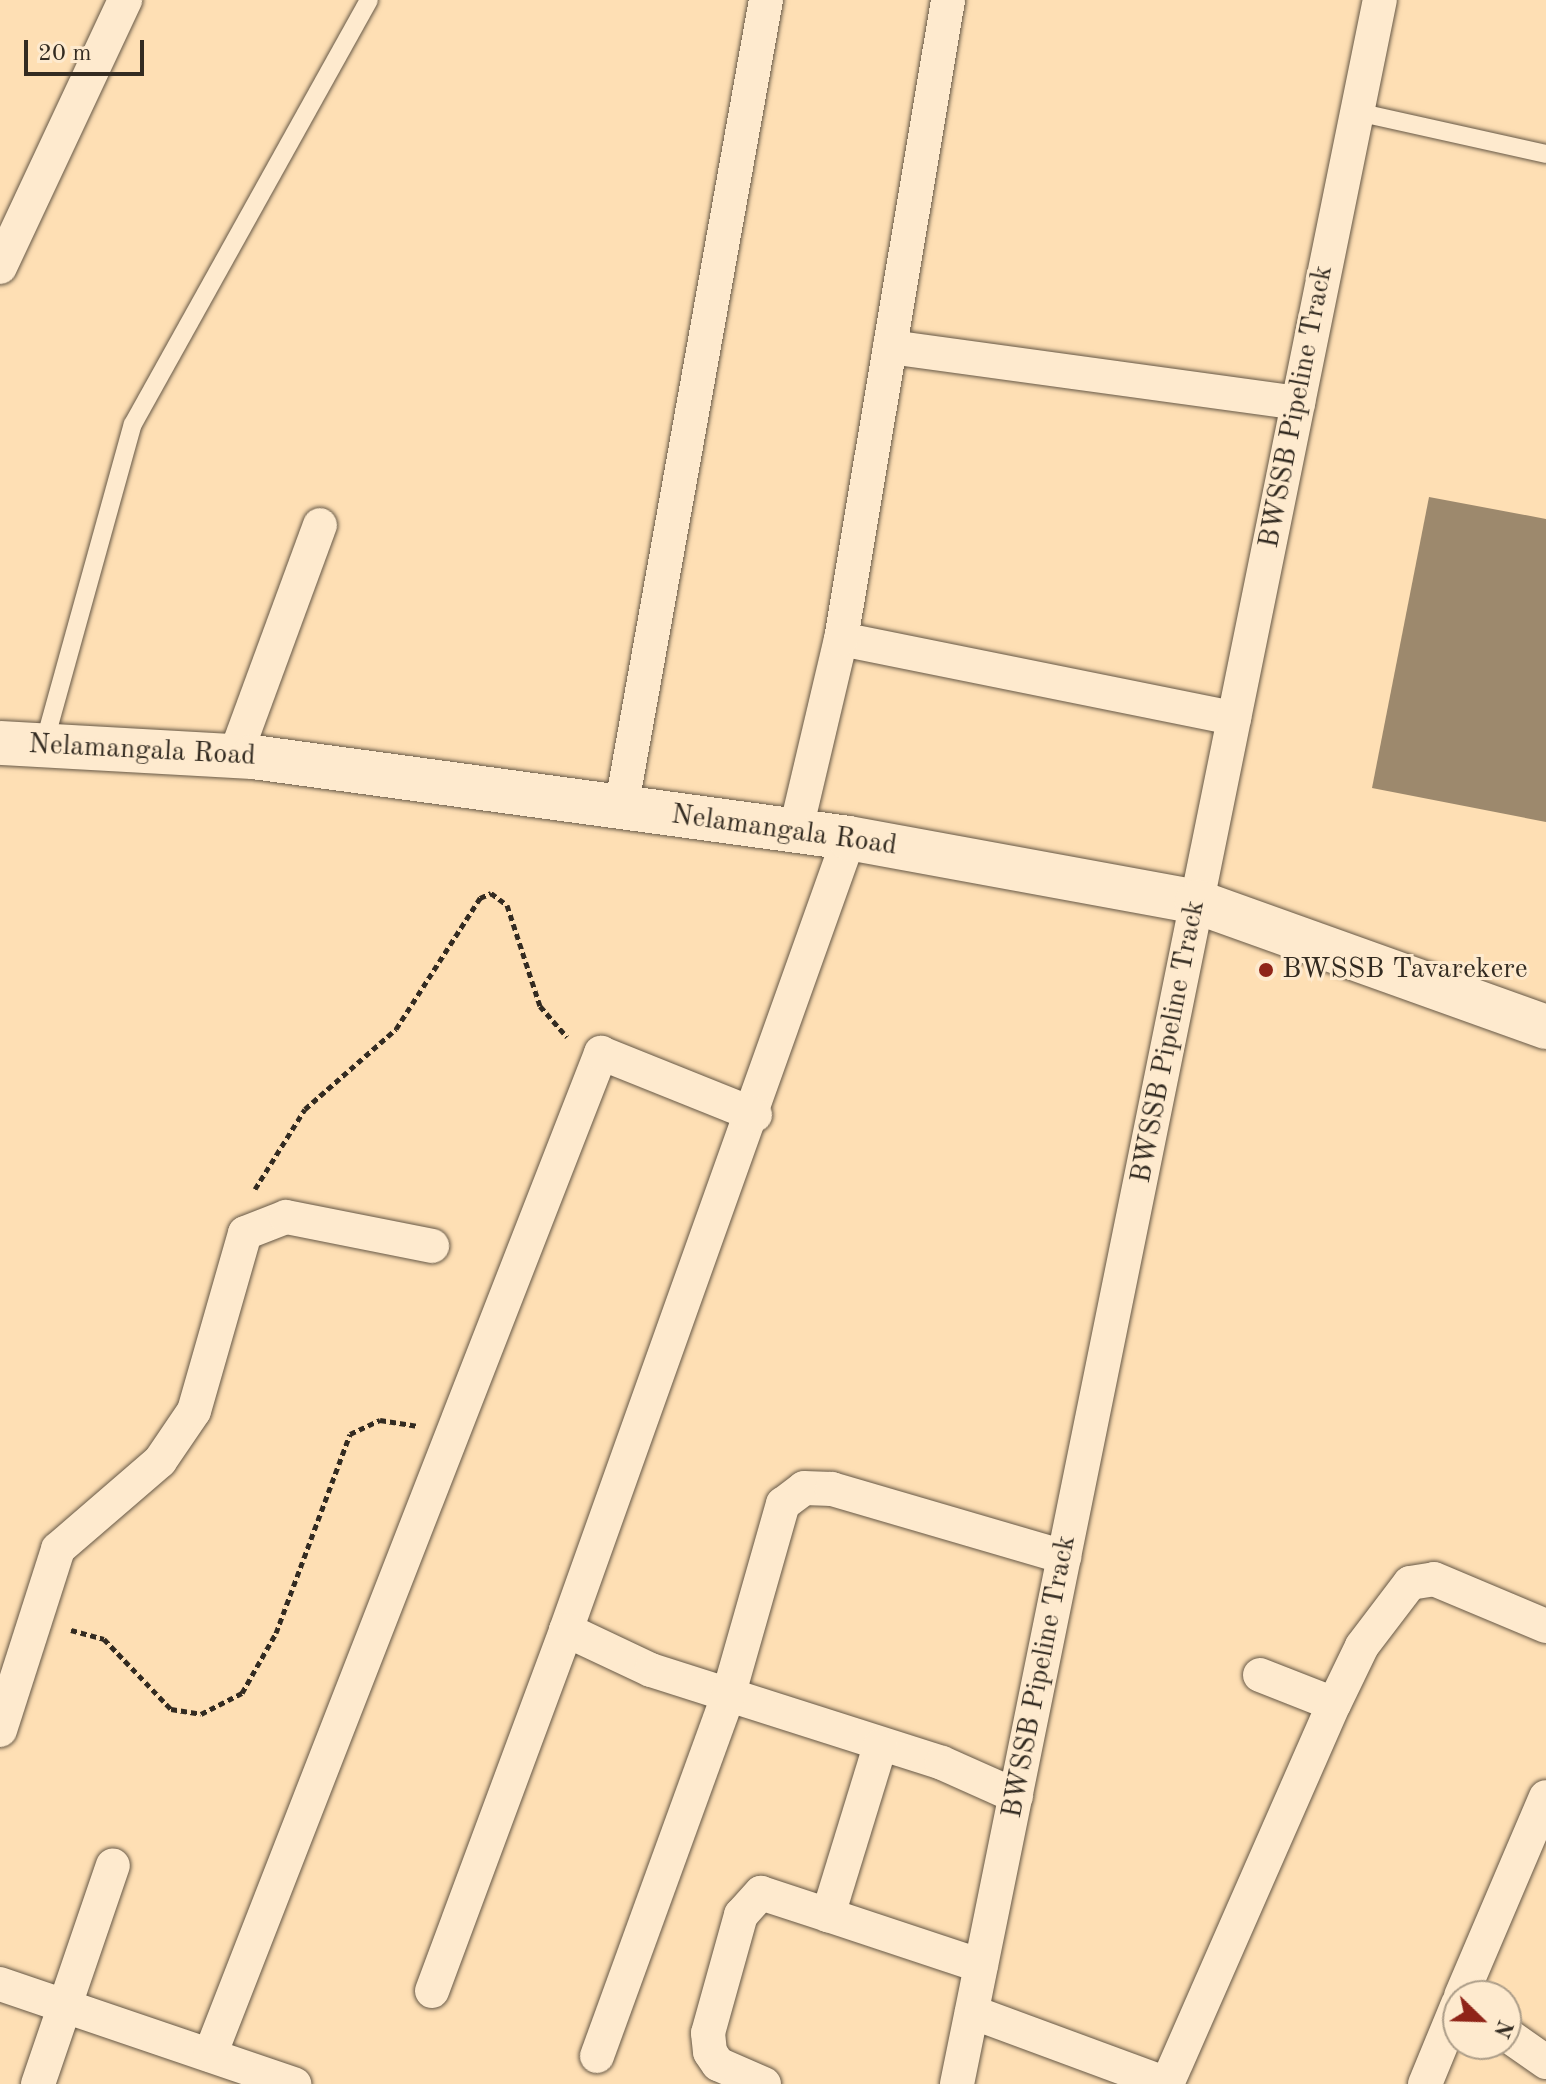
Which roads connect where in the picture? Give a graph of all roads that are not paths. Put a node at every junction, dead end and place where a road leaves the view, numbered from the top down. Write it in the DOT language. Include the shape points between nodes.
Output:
graph roads {
  1 [pos="125,0"];
  2 [pos="369,0"];
  3 [pos="766,0"];
  4 [pos="948,0"];
  5 [pos="1380,0"];
  6 [pos="1357,112"];
  7 [pos="1546,154"];
  8 [pos="0,267"];
  9 [pos="890,347"];
  10 [pos="1298,403"];
  11 [pos="320,525"];
  12 [pos="841,639"];
  13 [pos="1234,718"];
  14 [pos="0,743"];
  15 [pos="44,744"];
  16 [pos="235,756"];
  17 [pos="621,809"];
  18 [pos="796,829"];
  19 [pos="849,838"];
  20 [pos="1197,902"];
  21 [pos="1546,1027"];
  22 [pos="755,1115"];
  23 [pos="432,1246"];
  24 [pos="1064,1557"];
  25 [pos="1546,1626"];
  26 [pos="566,1630"];
  27 [pos="1260,1675"];
  28 [pos="729,1693"];
  29 [pos="1334,1704"];
  30 [pos="0,1730"];
  31 [pos="880,1746"];
  32 [pos="1016,1796"];
  33 [pos="1542,1817"];
  34 [pos="113,1865"];
  35 [pos="828,1915"];
  36 [pos="981,1966"];
  37 [pos="1468,1980"];
  38 [pos="0,1984"];
  39 [pos="432,1991"];
  40 [pos="66,2005"];
  41 [pos="972,2012"];
  42 [pos="1442,2043"];
  43 [pos="1522,2045"];
  44 [pos="210,2055"];
  45 [pos="597,2056"];
  46 [pos="1546,2062"];
  47 [pos="38,2084"];
  48 [pos="294,2084"];
  49 [pos="764,2084"];
  50 [pos="957,2084"];
  51 [pos="1167,2084"];
  52 [pos="1425,2084"];
  1 -- 8 [label="street"];
  2 -- 15 [label="lane" via="133,424"];
  3 -- 17 [label="street"];
  4 -- 9 [label="street"];
  5 -- 6 [label="street, BWSSB Pipeline Track"];
  6 -- 7 [label="lane"];
  6 -- 10 [label="street, BWSSB Pipeline Track"];
  9 -- 10 [label="street"];
  9 -- 12 [label="street"];
  10 -- 13 [label="street, BWSSB Pipeline Track"];
  11 -- 16 [label="street"];
  12 -- 13 [label="street"];
  12 -- 18 [label="street"];
  13 -- 20 [label="street, BWSSB Pipeline Track"];
  14 -- 15 [label="main road, Nelamangala Road"];
  15 -- 16 [label="main road, Nelamangala Road"];
  16 -- 17 [label="main road, Nelamangala Road"];
  17 -- 18 [label="main road, Nelamangala Road"];
  18 -- 19 [label="main road, Nelamangala Road"];
  19 -- 20 [label="main road, Nelamangala Road"];
  19 -- 22 [label="street"];
  20 -- 21 [label="main road, Nelamangala Road"];
  20 -- 24 [label="street, BWSSB Pipeline Track"];
  22 -- 26 [label="street" via="643,1401"];
  22 -- 44 [label="street" via="601,1053"];
  23 -- 30 [label="street" via="286,1217 245,1233 194,1411 160,1461 58,1549"];
  24 -- 28 [label="street" via="832,1489 804,1488 783,1504"];
  24 -- 32 [label="street, BWSSB Pipeline Track"];
  25 -- 29 [label="street" via="1453,1585 1410,1583 1362,1646"];
  26 -- 28 [label="street" via="651,1670"];
  26 -- 39 [label="street"];
  27 -- 29 [label="street"];
  28 -- 31 [label="street"];
  28 -- 45 [label="street"];
  29 -- 51 [label="street"];
  31 -- 32 [label="street"];
  31 -- 35 [label="street" via="830,1891"];
  32 -- 36 [label="street, BWSSB Pipeline Track"];
  33 -- 37 [label="street"];
  34 -- 40 [label="street"];
  35 -- 36 [label="street"];
  35 -- 49 [label="street" via="761,1893 741,1915 708,2033 710,2052 718,2064"];
  36 -- 41 [label="street, BWSSB Pipeline Track"];
  38 -- 40 [label="street"];
  40 -- 44 [label="street"];
  40 -- 47 [label="street"];
  41 -- 50 [label="street, BWSSB Pipeline Track"];
  41 -- 51 [label="street"];
  42 -- 52 [label="street"];
  43 -- 46 [label="street"];
  44 -- 48 [label="street"];
}
